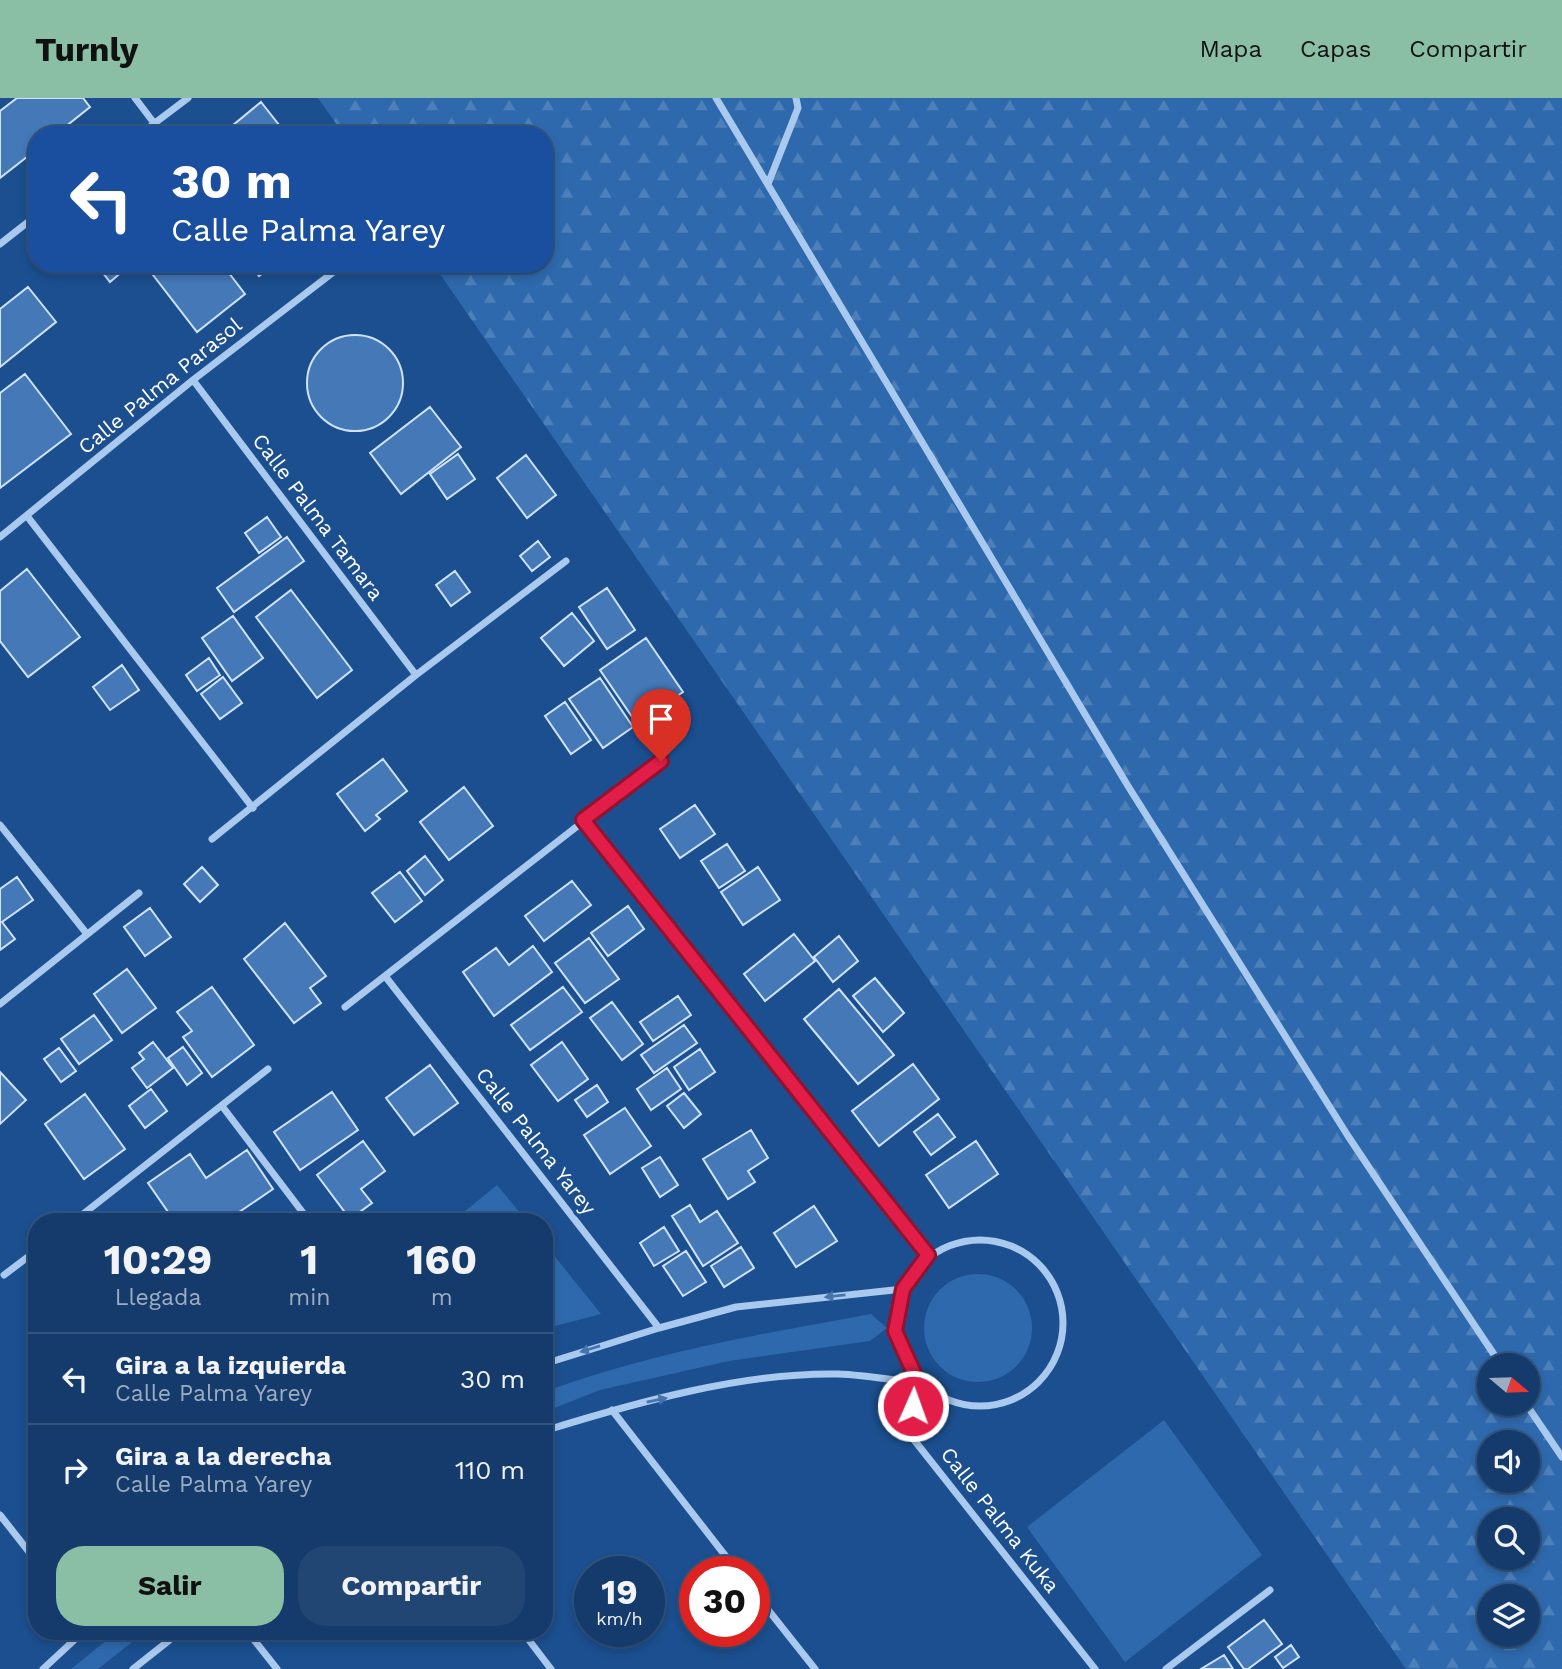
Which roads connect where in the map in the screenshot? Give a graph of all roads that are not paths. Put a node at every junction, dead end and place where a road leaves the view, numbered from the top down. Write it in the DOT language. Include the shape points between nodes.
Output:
graph roads {
  1 [pos="135,98"];
  2 [pos="188,98"];
  3 [pos="716,98"];
  4 [pos="796,98"];
  5 [pos="153,123"];
  6 [pos="150,126"];
  7 [pos="768,184"];
  8 [pos="28,222"];
  9 [pos="0,244"];
  10 [pos="332,273"];
  11 [pos="193,380"];
  12 [pos="27,516"];
  13 [pos="0,537"];
  14 [pos="566,561"];
  15 [pos="416,675"];
  16 [pos="661,761"];
  17 [pos="253,808"];
  18 [pos="583,820"];
  19 [pos="0,825"];
  20 [pos="212,839"];
  21 [pos="139,893"];
  22 [pos="87,934"];
  23 [pos="385,976"];
  24 [pos="0,1004"];
  25 [pos="345,1007"];
  26 [pos="268,1069"];
  27 [pos="222,1106"];
  28 [pos="85,1213"];
  29 [pos="303,1213"];
  30 [pos="928,1255"];
  31 [pos="28,1257"];
  32 [pos="5,1275"];
  33 [pos="903,1289"];
  34 [pos="659,1328"];
  35 [pos="1493,1353"];
  36 [pos="553,1361"];
  37 [pos="918,1382"];
  38 [pos="612,1410"];
  39 [pos="1535,1416"];
  40 [pos="553,1428"];
  41 [pos="1562,1457"];
  42 [pos="0,1515"];
  43 [pos="28,1551"];
  44 [pos="726,1556"];
  45 [pos="1270,1590"];
  46 [pos="770,1612"];
  47 [pos="74,1640"];
  48 [pos="169,1640"];
  49 [pos="254,1640"];
  50 [pos="529,1640"];
  51 [pos="43,1669"];
  52 [pos="132,1669"];
  53 [pos="277,1669"];
  54 [pos="551,1669"];
  55 [pos="815,1669"];
  56 [pos="1095,1669"];
  57 [pos="1166,1669"];
  1 -- 5 [label="street"];
  2 -- 5 [label="street"];
  3 -- 7 [label="street"];
  4 -- 7 [label="street" via="798,108"];
  5 -- 6 [label="street"];
  7 -- 35 [label="street" via="1128,786 1348,1136"];
  8 -- 9 [label="street"];
  10 -- 11 [label="street, Calle Palma Parasol"];
  11 -- 12 [label="street, Calle Palma Parasol"];
  11 -- 15 [label="street, Calle Palma Tamara"];
  12 -- 13 [label="street, Calle Palma Parasol"];
  12 -- 17 [label="street"];
  14 -- 15 [label="street"];
  15 -- 17 [label="street"];
  16 -- 18 [label="street"];
  17 -- 20 [label="street"];
  18 -- 23 [label="street"];
  18 -- 30 [label="street"];
  19 -- 22 [label="street"];
  21 -- 22 [label="street"];
  22 -- 24 [label="street"];
  23 -- 25 [label="street"];
  23 -- 34 [label="street, Calle Palma Yarey"];
  26 -- 27 [label="street"];
  27 -- 28 [label="street"];
  27 -- 29 [label="street"];
  30 -- 33 [label="street"];
  30 -- 37 [label="street" via="960,1240 995,1240 1028,1253 1052,1279 1063,1312 1061,1347 1044,1378 1016,1400 982,1408 947,1402"];
  31 -- 32 [label="street"];
  33 -- 34 [label="street, one-way" via="736,1307"];
  33 -- 37 [label="street" via="895,1331"];
  34 -- 36 [label="street, one-way"];
  38 -- 37 [label="street, one-way" via="754,1379 838,1374"];
  37 -- 56 [label="street, Calle Palma Kuka" via="907,1431"];
  38 -- 40 [label="street"];
  38 -- 44 [label="street"];
  39 -- 41 [label="street"];
  42 -- 43 [label="street"];
  45 -- 57 [label="street"];
  46 -- 55 [label="street"];
  47 -- 51 [label="street"];
  48 -- 52 [label="street"];
  49 -- 53 [label="street"];
  50 -- 54 [label="street"];
}
